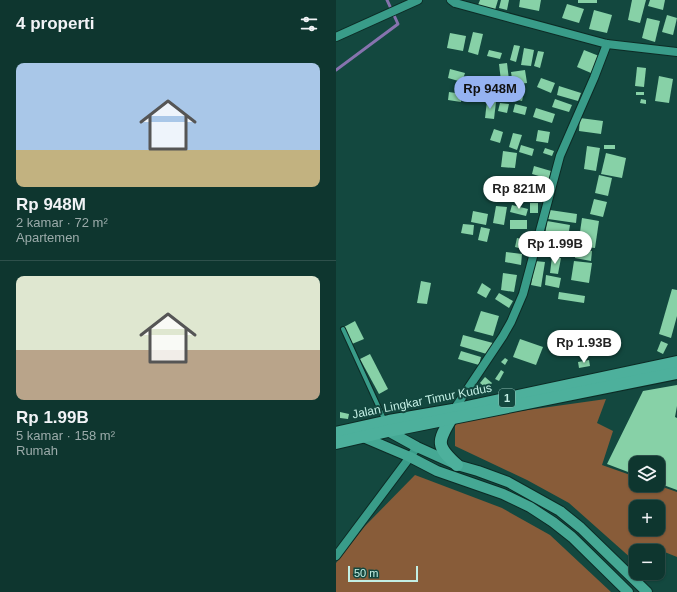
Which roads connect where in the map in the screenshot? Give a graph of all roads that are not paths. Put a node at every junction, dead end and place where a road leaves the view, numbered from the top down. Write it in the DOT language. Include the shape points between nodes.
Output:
graph roads {
  1 [pos="418,0"];
  2 [pos="451,0"];
  3 [pos="336,37"];
  4 [pos="607,44"];
  5 [pos="677,52"];
  6 [pos="343,329"];
  7 [pos="677,362"];
  8 [pos="677,373"];
  9 [pos="452,414"];
  10 [pos="387,426"];
  11 [pos="362,432"];
  12 [pos="336,433"];
  13 [pos="336,443"];
  14 [pos="417,447"];
  15 [pos="410,457"];
  16 [pos="457,465"];
  17 [pos="336,556"];
  18 [pos="628,592"];
  19 [pos="647,592"];
  1 -- 3 [label="street"];
  2 -- 4 [label="street"];
  4 -- 5 [label="street"];
  4 -- 9 [label="street" via="560,156 517,309 503,336"];
  6 -- 10 [label="lane"];
  7 -- 9 [label="highway, Jalan Lingkar Timur Kudus / 1"];
  8 -- 9 [label="highway, Jalan Lingkar Timur Kudus / 1"];
  9 -- 10 [label="highway, Jalan Lingkar Timur Kudus / 1"];
  9 -- 16 [label="highway" via="440,439 447,456"];
  10 -- 11 [label="highway, Jalan Lingkar Timur Kudus / 1"];
  10 -- 14 [label="main road"];
  11 -- 12 [label="highway, Jalan Lingkar Timur Kudus / 1"];
  11 -- 13 [label="highway, Jalan Lingkar Timur Kudus / 1"];
  11 -- 15 [label="main road"];
  14 -- 15 [label="street"];
  14 -- 16 [label="main road"];
  15 -- 17 [label="street"];
  15 -- 18 [label="main road" via="437,471 503,494 530,507 572,537"];
  16 -- 19 [label="main road" via="508,482 560,511"];
}
